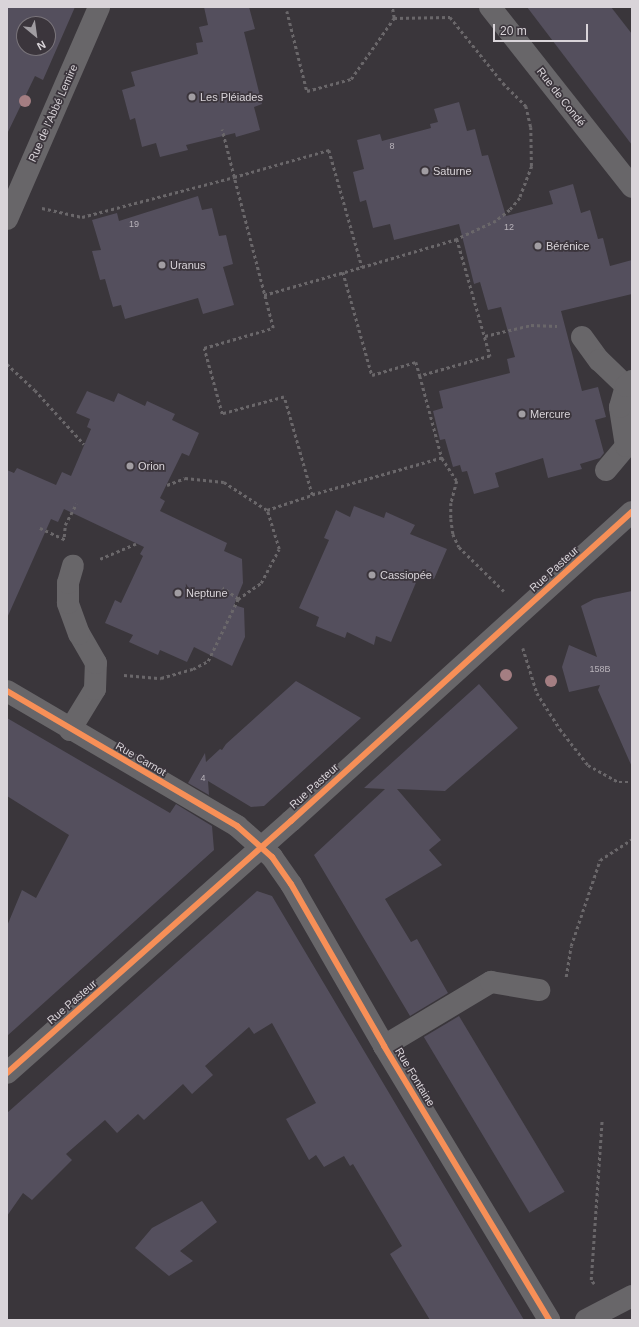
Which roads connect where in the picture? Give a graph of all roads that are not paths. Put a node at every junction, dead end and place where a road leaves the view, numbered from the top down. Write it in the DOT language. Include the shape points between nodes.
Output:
graph roads {
  1 [pos="99,7"];
  2 [pos="490,7"];
  3 [pos="632,188"];
  4 [pos="7,219"];
  5 [pos="582,337"];
  6 [pos="629,383"];
  7 [pos="606,470"];
  8 [pos="632,512"];
  9 [pos="73,566"];
  10 [pos="7,692"];
  11 [pos="70,730"];
  12 [pos="262,847"];
  13 [pos="539,990"];
  14 [pos="384,1046"];
  15 [pos="7,1073"];
  16 [pos="632,1296"];
  17 [pos="549,1320"];
  18 [pos="586,1320"];
  1 -- 4 [label="street, Rue de l'Abbé Lemire"];
  2 -- 3 [label="street, Rue de Condé"];
  5 -- 6 [label="street" via="598,360"];
  6 -- 7 [label="street" via="620,407 626,446"];
  8 -- 12 [label="street, Rue Pasteur"];
  9 -- 11 [label="street" via="68,583 68,603 79,634 96,663 95,689"];
  10 -- 11 [label="street, Rue Carnot"];
  11 -- 12 [label="street, Rue Carnot" via="237,826"];
  12 -- 14 [label="street, Rue Fontaine" via="291,884"];
  12 -- 15 [label="street, Rue Pasteur"];
  13 -- 14 [label="street" via="491,982"];
  14 -- 17 [label="street, Rue Fontaine"];
  16 -- 18 [label="street"];
}
